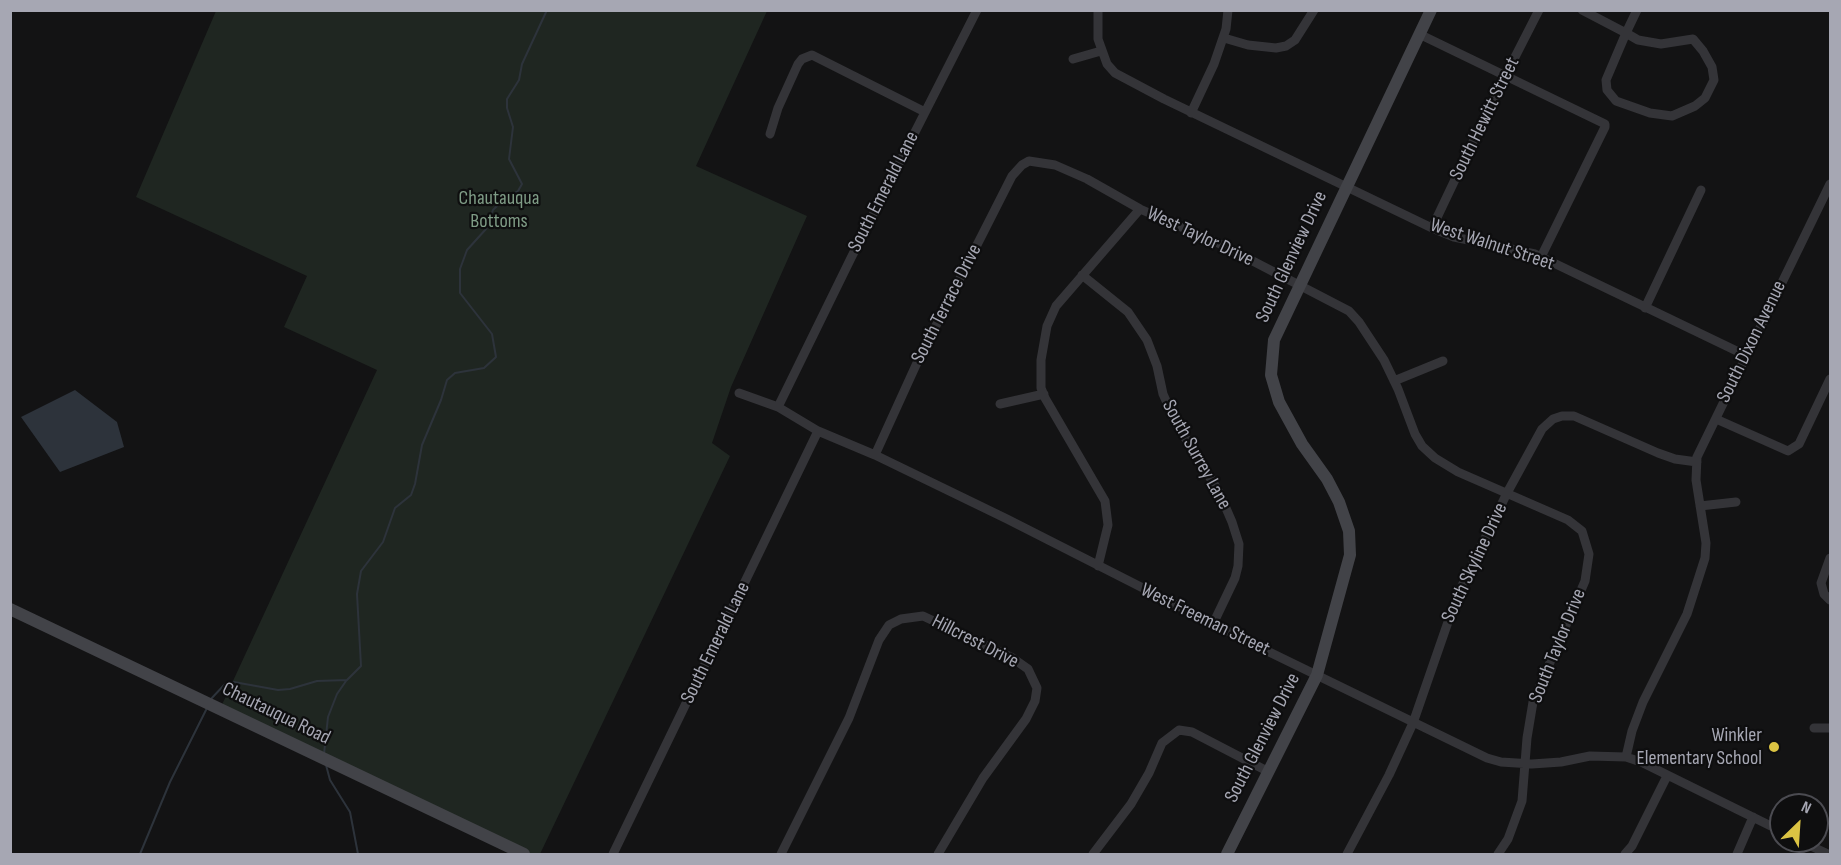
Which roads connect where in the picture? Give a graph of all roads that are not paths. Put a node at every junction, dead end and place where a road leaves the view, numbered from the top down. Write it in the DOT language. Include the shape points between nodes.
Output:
graph roads {
  1 [pos="977,10"];
  2 [pos="1098,10"];
  3 [pos="1228,10"];
  4 [pos="1314,10"];
  5 [pos="1431,10"];
  6 [pos="1539,10"];
  7 [pos="1582,10"];
  8 [pos="1637,10"];
  9 [pos="1626,33"];
  10 [pos="1419,34"];
  11 [pos="1224,38"];
  12 [pos="1101,51"];
  13 [pos="1073,59"];
  14 [pos="1505,75"];
  15 [pos="925,112"];
  16 [pos="1191,113"];
  17 [pos="770,134"];
  18 [pos="1029,161"];
  19 [pos="1830,184"];
  20 [pos="1347,187"];
  21 [pos="1701,190"];
  22 [pos="1140,209"];
  23 [pos="1432,228"];
  24 [pos="1541,257"];
  25 [pos="1082,275"];
  26 [pos="1299,286"];
  27 [pos="1645,308"];
  28 [pos="1745,355"];
  29 [pos="1443,361"];
  30 [pos="1830,380"];
  31 [pos="1394,381"];
  32 [pos="739,393"];
  33 [pos="1044,394"];
  34 [pos="999,404"];
  35 [pos="778,407"];
  36 [pos="1716,419"];
  37 [pos="818,431"];
  38 [pos="875,455"];
  39 [pos="1697,462"];
  40 [pos="1507,493"];
  41 [pos="1736,502"];
  42 [pos="1700,506"];
  43 [pos="1830,558"];
  44 [pos="1098,566"];
  45 [pos="1586,575"];
  46 [pos="1830,600"];
  47 [pos="10,609"];
  48 [pos="1213,624"];
  49 [pos="1317,675"];
  50 [pos="1413,723"];
  51 [pos="1814,728"];
  52 [pos="1830,728"];
  53 [pos="1626,757"];
  54 [pos="1526,764"];
  55 [pos="1269,772"];
  56 [pos="1667,776"];
  57 [pos="1753,817"];
  58 [pos="1769,825"];
  59 [pos="524,855"];
  60 [pos="613,855"];
  61 [pos="781,855"];
  62 [pos="938,855"];
  63 [pos="1093,855"];
  64 [pos="1227,855"];
  65 [pos="1347,855"];
  66 [pos="1498,855"];
  67 [pos="1625,855"];
  68 [pos="1737,855"];
  1 -- 15 [label="street, South Emerald Lane"];
  2 -- 12 [label="street"];
  3 -- 11 [label="street"];
  4 -- 11 [label="street" via="1295,40 1286,46 1248,45"];
  5 -- 10 [label="street, South Glenview Drive"];
  6 -- 14 [label="street, South Hewitt Street"];
  7 -- 9 [label="street"];
  8 -- 9 [label="street"];
  9 -- 9 [label="street" via="1638,40 1661,44 1693,39 1712,67 1714,80 1705,99 1672,116 1616,101 1607,90 1606,80"];
  10 -- 14 [label="street"];
  10 -- 20 [label="street, South Glenview Drive"];
  11 -- 16 [label="street"];
  12 -- 13 [label="street"];
  12 -- 16 [label="street, West Walnut Street" via="1112,69"];
  14 -- 23 [label="street, South Hewitt Street"];
  14 -- 24 [label="street" via="1605,124"];
  15 -- 17 [label="street" via="812,55 798,64"];
  15 -- 35 [label="street, South Emerald Lane"];
  16 -- 20 [label="street, West Walnut Street"];
  18 -- 22 [label="street, West Taylor Drive" via="1055,165"];
  18 -- 38 [label="street, South Terrace Drive" via="1012,176"];
  19 -- 28 [label="street, South Dixon Avenue"];
  20 -- 23 [label="street, West Walnut Street"];
  20 -- 26 [label="street, South Glenview Drive"];
  21 -- 27 [label="street"];
  22 -- 25 [label="street"];
  22 -- 26 [label="street, West Taylor Drive" via="1220,244"];
  23 -- 24 [label="street, West Walnut Street" via="1454,237"];
  24 -- 27 [label="street, West Walnut Street"];
  25 -- 33 [label="street" via="1056,306 1047,326 1041,360"];
  25 -- 48 [label="street, South Surrey Lane" via="1128,312 1147,340 1174,418 1219,492 1232,522 1239,544 1238,566"];
  26 -- 31 [label="street, West Taylor Drive" via="1349,312 1375,344"];
  26 -- 49 [label="street, South Glenview Drive" via="1274,340 1271,375 1279,402 1327,479 1349,531 1350,555"];
  27 -- 28 [label="street, West Walnut Street"];
  28 -- 36 [label="street, South Dixon Avenue"];
  29 -- 31 [label="street"];
  30 -- 36 [label="street" via="1798,444 1788,451"];
  31 -- 40 [label="street, West Taylor Drive" via="1422,446 1458,472"];
  32 -- 35 [label="street, West Freeman Street"];
  33 -- 34 [label="street"];
  33 -- 44 [label="street" via="1105,501 1108,525"];
  35 -- 37 [label="street, West Freeman Street"];
  36 -- 39 [label="street, South Dixon Avenue"];
  37 -- 38 [label="street, West Freeman Street"];
  37 -- 60 [label="street, South Emerald Lane"];
  38 -- 44 [label="street, West Freeman Street"];
  39 -- 40 [label="street, South Skyline Drive" via="1674,459 1574,416 1562,416 1550,420 1542,429"];
  39 -- 42 [label="street, South Dixon Avenue"];
  40 -- 45 [label="street, West Taylor Drive" via="1568,520 1582,531 1589,554"];
  40 -- 50 [label="street, South Skyline Drive" via="1457,596"];
  41 -- 42 [label="street"];
  42 -- 53 [label="street, South Dixon Avenue" via="1706,543 1700,579 1643,702"];
  43 -- 46 [label="street" via="1821,583"];
  44 -- 48 [label="street, West Freeman Street"];
  45 -- 54 [label="street, South Taylor Drive" via="1533,702"];
  47 -- 59 [label="street, Chautauqua Road"];
  48 -- 49 [label="street, West Freeman Street"];
  49 -- 50 [label="street, West Freeman Street"];
  49 -- 55 [label="street, South Glenview Drive"];
  50 -- 54 [label="street, West Freeman Street" via="1487,758"];
  50 -- 65 [label="street, South Skyline Drive"];
  51 -- 52 [label="street"];
  53 -- 54 [label="street, West Freeman Street" via="1590,756"];
  53 -- 56 [label="street, West Freeman Street"];
  54 -- 66 [label="street, South Taylor Drive" via="1522,801"];
  55 -- 63 [label="street" via="1192,732 1179,730 1162,743 1131,804"];
  55 -- 64 [label="street, South Glenview Drive"];
  56 -- 57 [label="street, West Freeman Street"];
  56 -- 67 [label="street"];
  57 -- 58 [label="street, West Freeman Street"];
  57 -- 68 [label="street"];
  61 -- 62 [label="street, Hillcrest Drive" via="849,718 879,640 889,626 923,616 1011,657 1028,669 1037,688 1026,718 983,778"];
}
